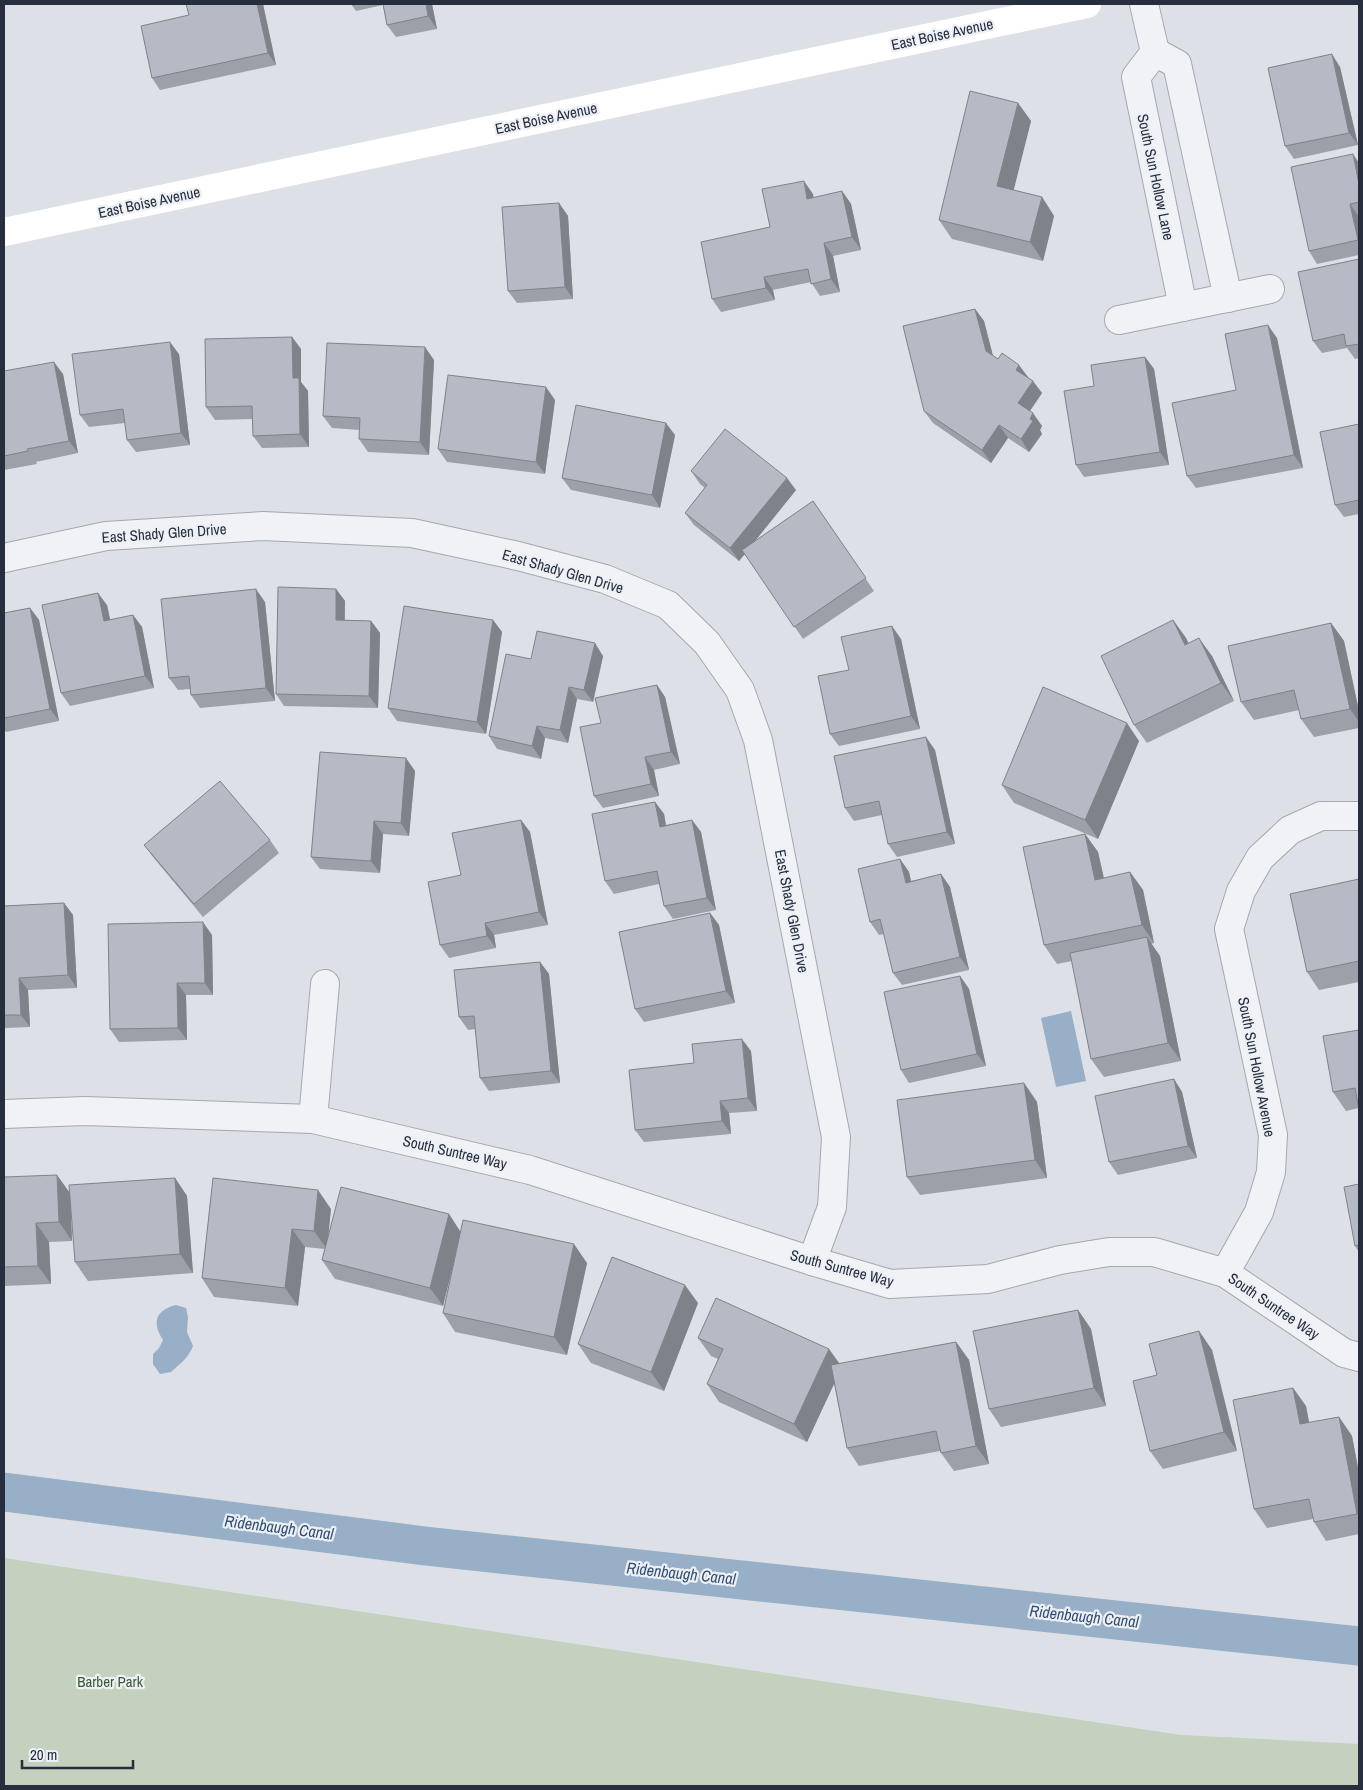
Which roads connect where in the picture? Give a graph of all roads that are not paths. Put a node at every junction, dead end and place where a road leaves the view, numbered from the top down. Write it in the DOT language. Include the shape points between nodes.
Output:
graph roads {
  1 [pos="1087,4"];
  2 [pos="1144,4"];
  3 [pos="1155,52"];
  4 [pos="4,232"];
  5 [pos="1270,289"];
  6 [pos="1228,298"];
  7 [pos="1183,307"];
  8 [pos="1119,320"];
  9 [pos="4,558"];
  10 [pos="1359,816"];
  11 [pos="325,984"];
  12 [pos="4,1114"];
  13 [pos="313,1119"];
  14 [pos="812,1261"];
  15 [pos="1224,1273"];
  16 [pos="1359,1358"];
  1 -- 4 [label="street, East Boise Avenue"];
  2 -- 3 [label="street"];
  3 -- 6 [label="street" via="1177,64"];
  3 -- 7 [label="street, South Sun Hollow Lane" via="1136,77"];
  5 -- 6 [label="street"];
  6 -- 7 [label="street"];
  7 -- 8 [label="street"];
  9 -- 14 [label="street, East Shady Glen Drive" via="106,536 263,526 412,533 605,579 668,605 707,643 740,690 758,740 836,1137 832,1207"];
  10 -- 15 [label="street, South Sun Hollow Avenue" via="1321,816 1290,830 1260,858 1241,891 1229,929 1273,1135 1271,1172 1259,1212"];
  11 -- 13 [label="street"];
  12 -- 13 [label="street, South Suntree Way" via="85,1111"];
  13 -- 14 [label="street, South Suntree Way" via="530,1170"];
  14 -- 15 [label="street, South Suntree Way" via="890,1284 988,1279 1060,1260 1109,1252 1154,1252"];
  15 -- 16 [label="street, South Suntree Way" via="1344,1353"];
}
